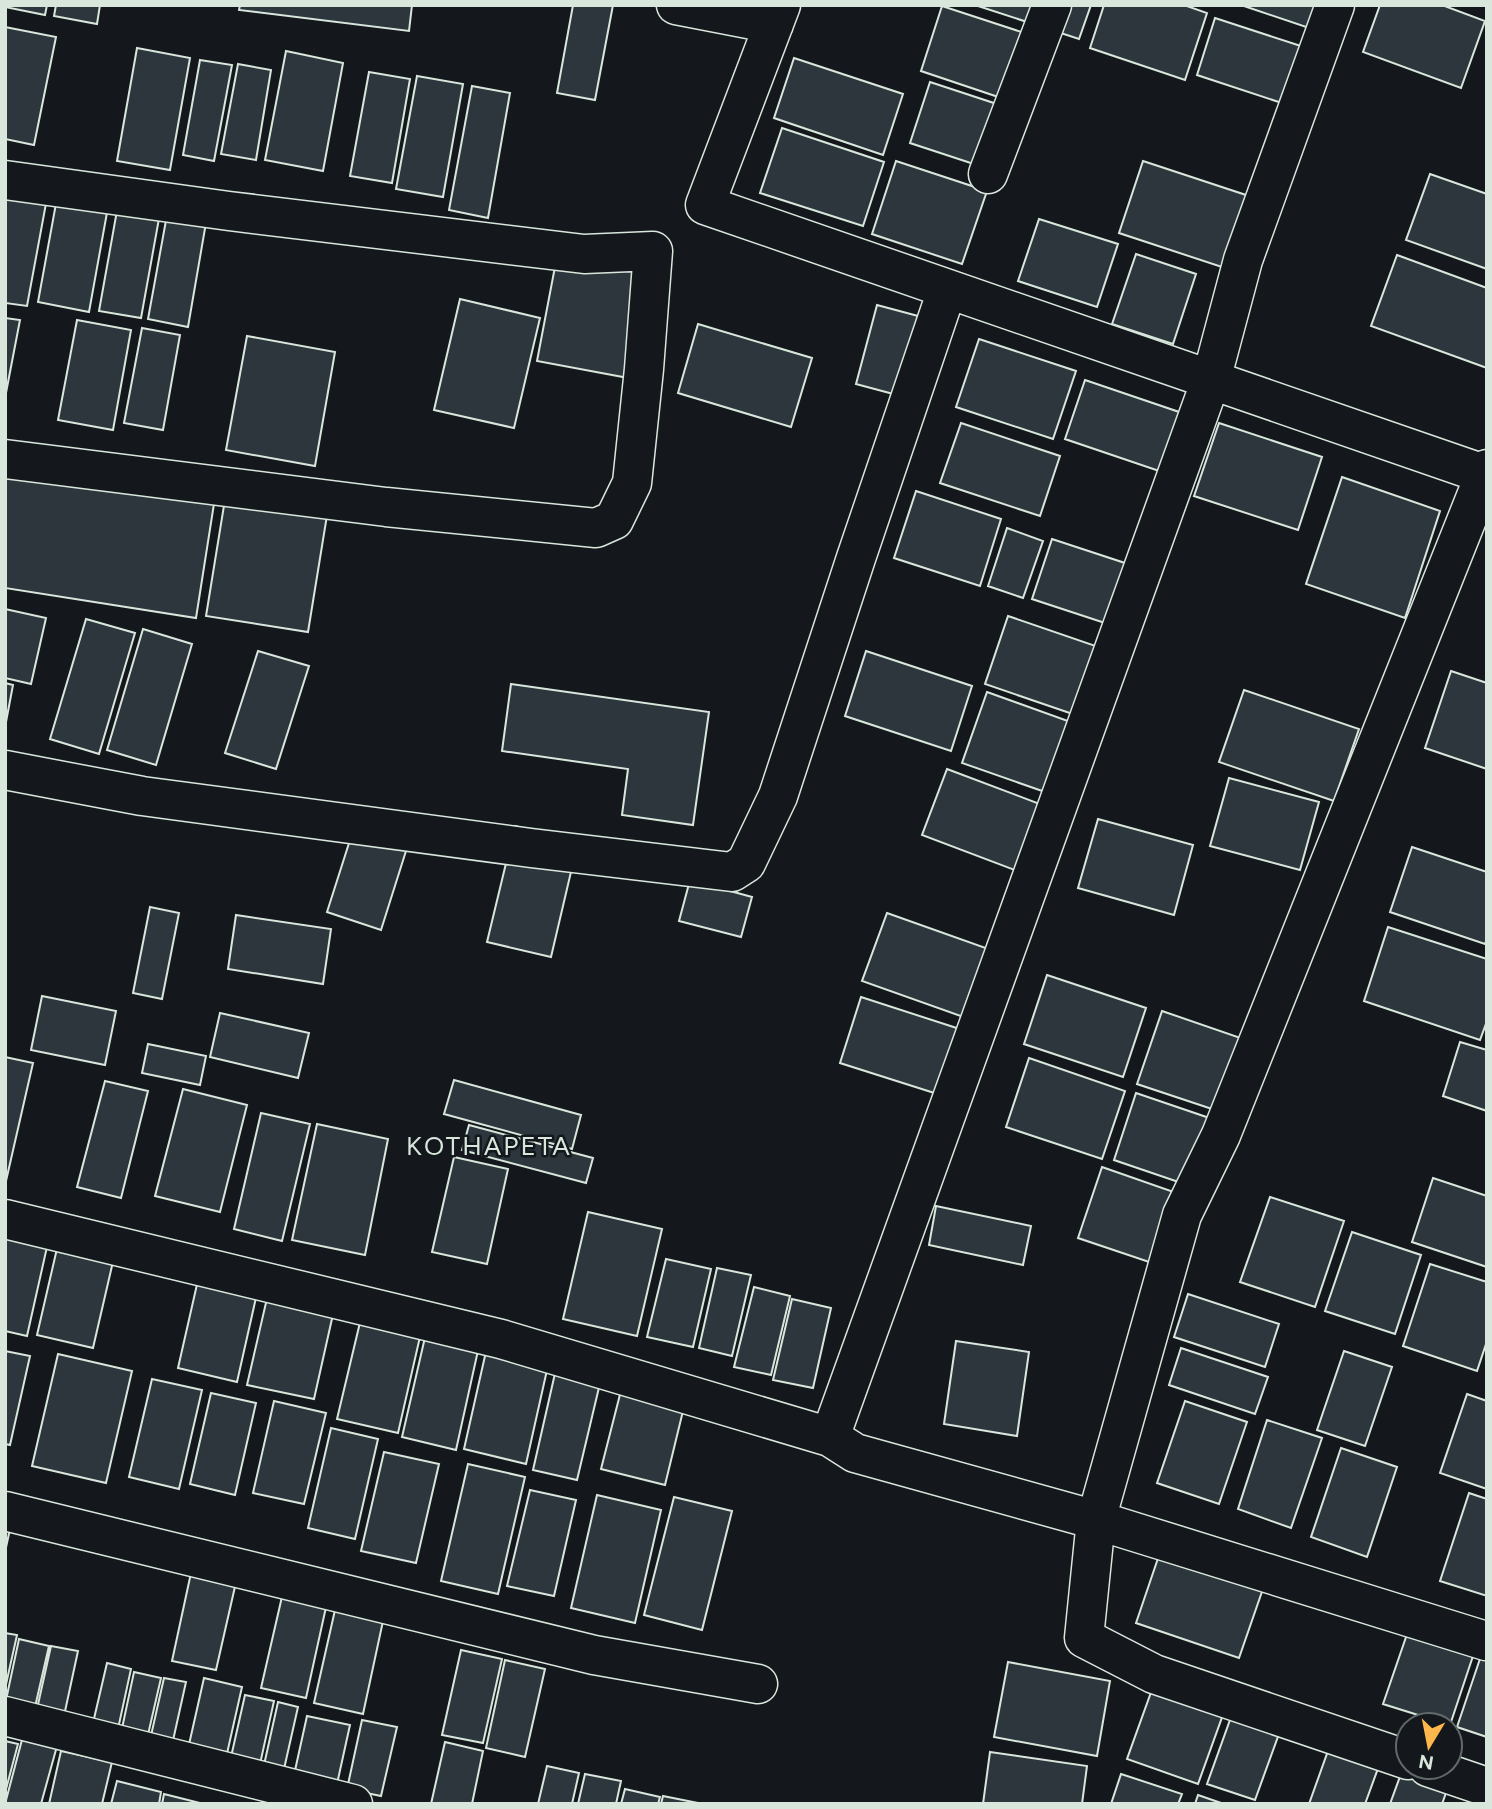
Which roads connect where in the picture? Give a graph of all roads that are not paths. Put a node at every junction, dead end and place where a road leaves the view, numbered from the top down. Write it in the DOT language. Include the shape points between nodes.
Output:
graph roads {
  1 [pos="676,5"];
  2 [pos="1052,5"];
  3 [pos="1335,5"];
  4 [pos="777,15"];
  5 [pos="988,174"];
  6 [pos="5,180"];
  7 [pos="947,290"];
  8 [pos="1211,380"];
  9 [pos="5,459"];
  10 [pos="1486,473"];
  11 [pos="5,770"];
  12 [pos="5,1219"];
  13 [pos="830,1437"];
  14 [pos="5,1511"];
  15 [pos="1096,1520"];
  16 [pos="1486,1641"];
  17 [pos="758,1684"];
  18 [pos="5,1716"];
  19 [pos="1394,1755"];
  20 [pos="1464,1779"];
  21 [pos="1487,1787"];
  22 [pos="353,1804"];
  1 -- 4 [label="street"];
  2 -- 5 [label="street"];
  3 -- 8 [label="street" via="1243,260"];
  4 -- 7 [label="street" via="705,205"];
  6 -- 9 [label="street" via="584,254 653,251 632,483 614,520 596,528 373,506"];
  7 -- 8 [label="street"];
  7 -- 11 [label="street" via="778,796 746,863 732,872 155,798"];
  8 -- 10 [label="street"];
  8 -- 13 [label="street"];
  10 -- 15 [label="street" via="1221,1135 1182,1215"];
  12 -- 13 [label="street" via="501,1339"];
  13 -- 15 [label="street" via="855,1453"];
  14 -- 17 [label="street" via="594,1655"];
  15 -- 16 [label="street"];
  15 -- 19 [label="street" via="1084,1638 1154,1674"];
  18 -- 22 [label="street"];
  20 -- 21 [label="street"];
}
